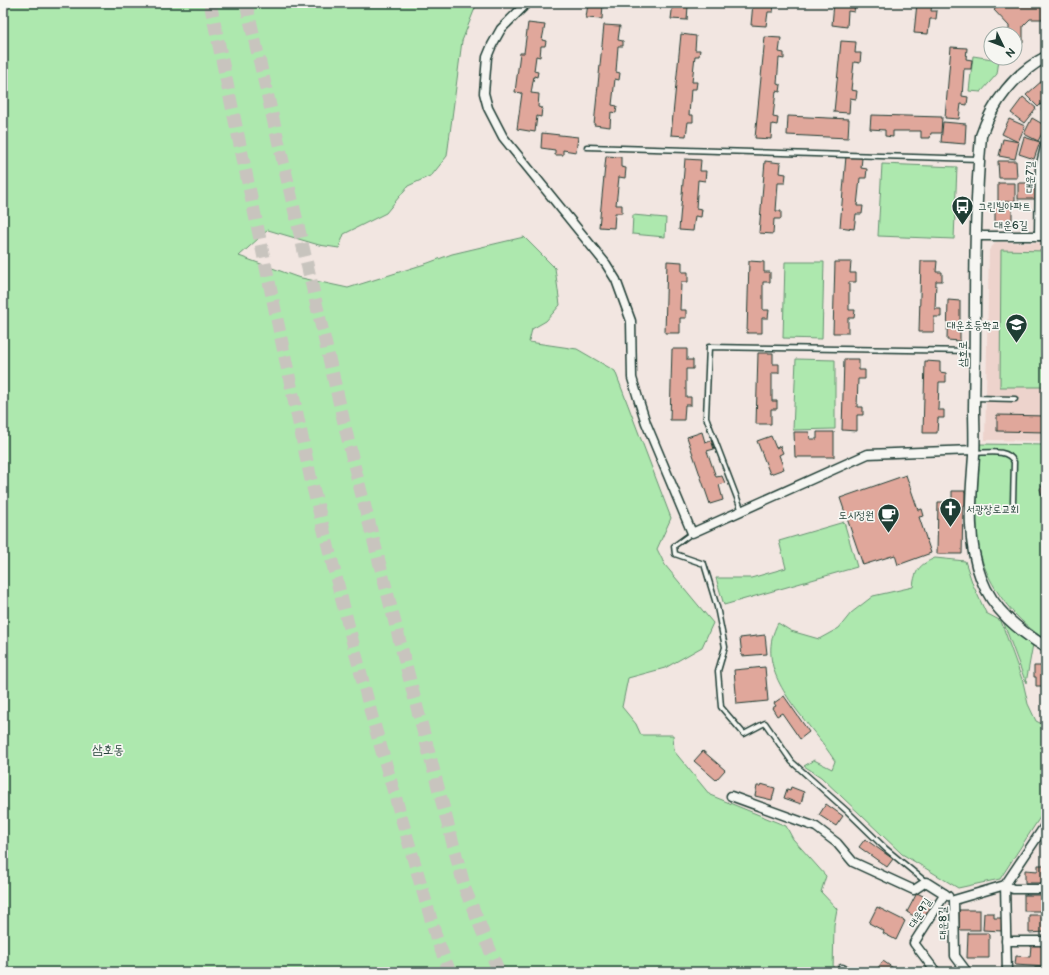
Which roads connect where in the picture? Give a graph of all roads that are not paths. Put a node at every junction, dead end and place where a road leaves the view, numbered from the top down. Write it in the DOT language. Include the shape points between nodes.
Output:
graph roads {
  1 [pos="526,3"];
  2 [pos="1046,57"];
  3 [pos="1046,143"];
  4 [pos="587,147"];
  5 [pos="979,159"];
  6 [pos="977,236"];
  7 [pos="1043,236"];
  8 [pos="975,350"];
  9 [pos="974,398"];
  10 [pos="1015,399"];
  11 [pos="974,451"];
  12 [pos="1013,502"];
  13 [pos="742,511"];
  14 [pos="692,533"];
  15 [pos="1046,647"];
  16 [pos="731,796"];
  17 [pos="1046,824"];
  18 [pos="1043,834"];
  19 [pos="926,882"];
  20 [pos="1005,885"];
  21 [pos="1046,889"];
  22 [pos="945,894"];
  23 [pos="954,900"];
  24 [pos="1006,941"];
  25 [pos="1046,941"];
  26 [pos="936,972"];
  27 [pos="967,972"];
  28 [pos="1007,972"];
  1 -- 14 [label="street" via="501,29 487,57 484,93 488,108 503,137 606,264 616,280 631,321 632,378 638,398 646,424"];
  2 -- 5 [label="street, 삼호로" via="1028,69 1002,95 986,122 981,136"];
  3 -- 7 [label="street, 대운7길" via="1040,168"];
  4 -- 5 [label="lane"];
  5 -- 6 [label="street, 삼호로"];
  6 -- 7 [label="street, 대운6길"];
  6 -- 8 [label="street, 삼호로"];
  8 -- 9 [label="street, 삼호로"];
  8 -- 13 [label="lane" via="709,347 706,417"];
  9 -- 10 [label="lane"];
  9 -- 11 [label="street, 삼호로"];
  11 -- 12 [label="lane" via="1004,453 1012,458"];
  11 -- 13 [label="street" via="868,454"];
  11 -- 15 [label="street, 삼호로" via="971,528 981,578 994,603 1004,615 1024,633"];
  13 -- 14 [label="street"];
  14 -- 19 [label="lane" via="674,546 675,554 704,564 717,607 725,647 718,672 721,707 744,734 765,723 792,762 886,850"];
  16 -- 19 [label="street" via="816,827 837,843 853,862 914,890"];
  17 -- 18 [label="street"];
  18 -- 20 [label="street"];
  19 -- 22 [label="street"];
  20 -- 21 [label="street, 대운8길" via="1013,889"];
  20 -- 23 [label="street, 대운8길"];
  20 -- 24 [label="street"];
  22 -- 23 [label="street, 대운9길"];
  22 -- 26 [label="street, 대운9길" via="914,943"];
  23 -- 27 [label="street, 대운8길" via="955,956"];
  24 -- 25 [label="street"];
  24 -- 28 [label="street"];
}
